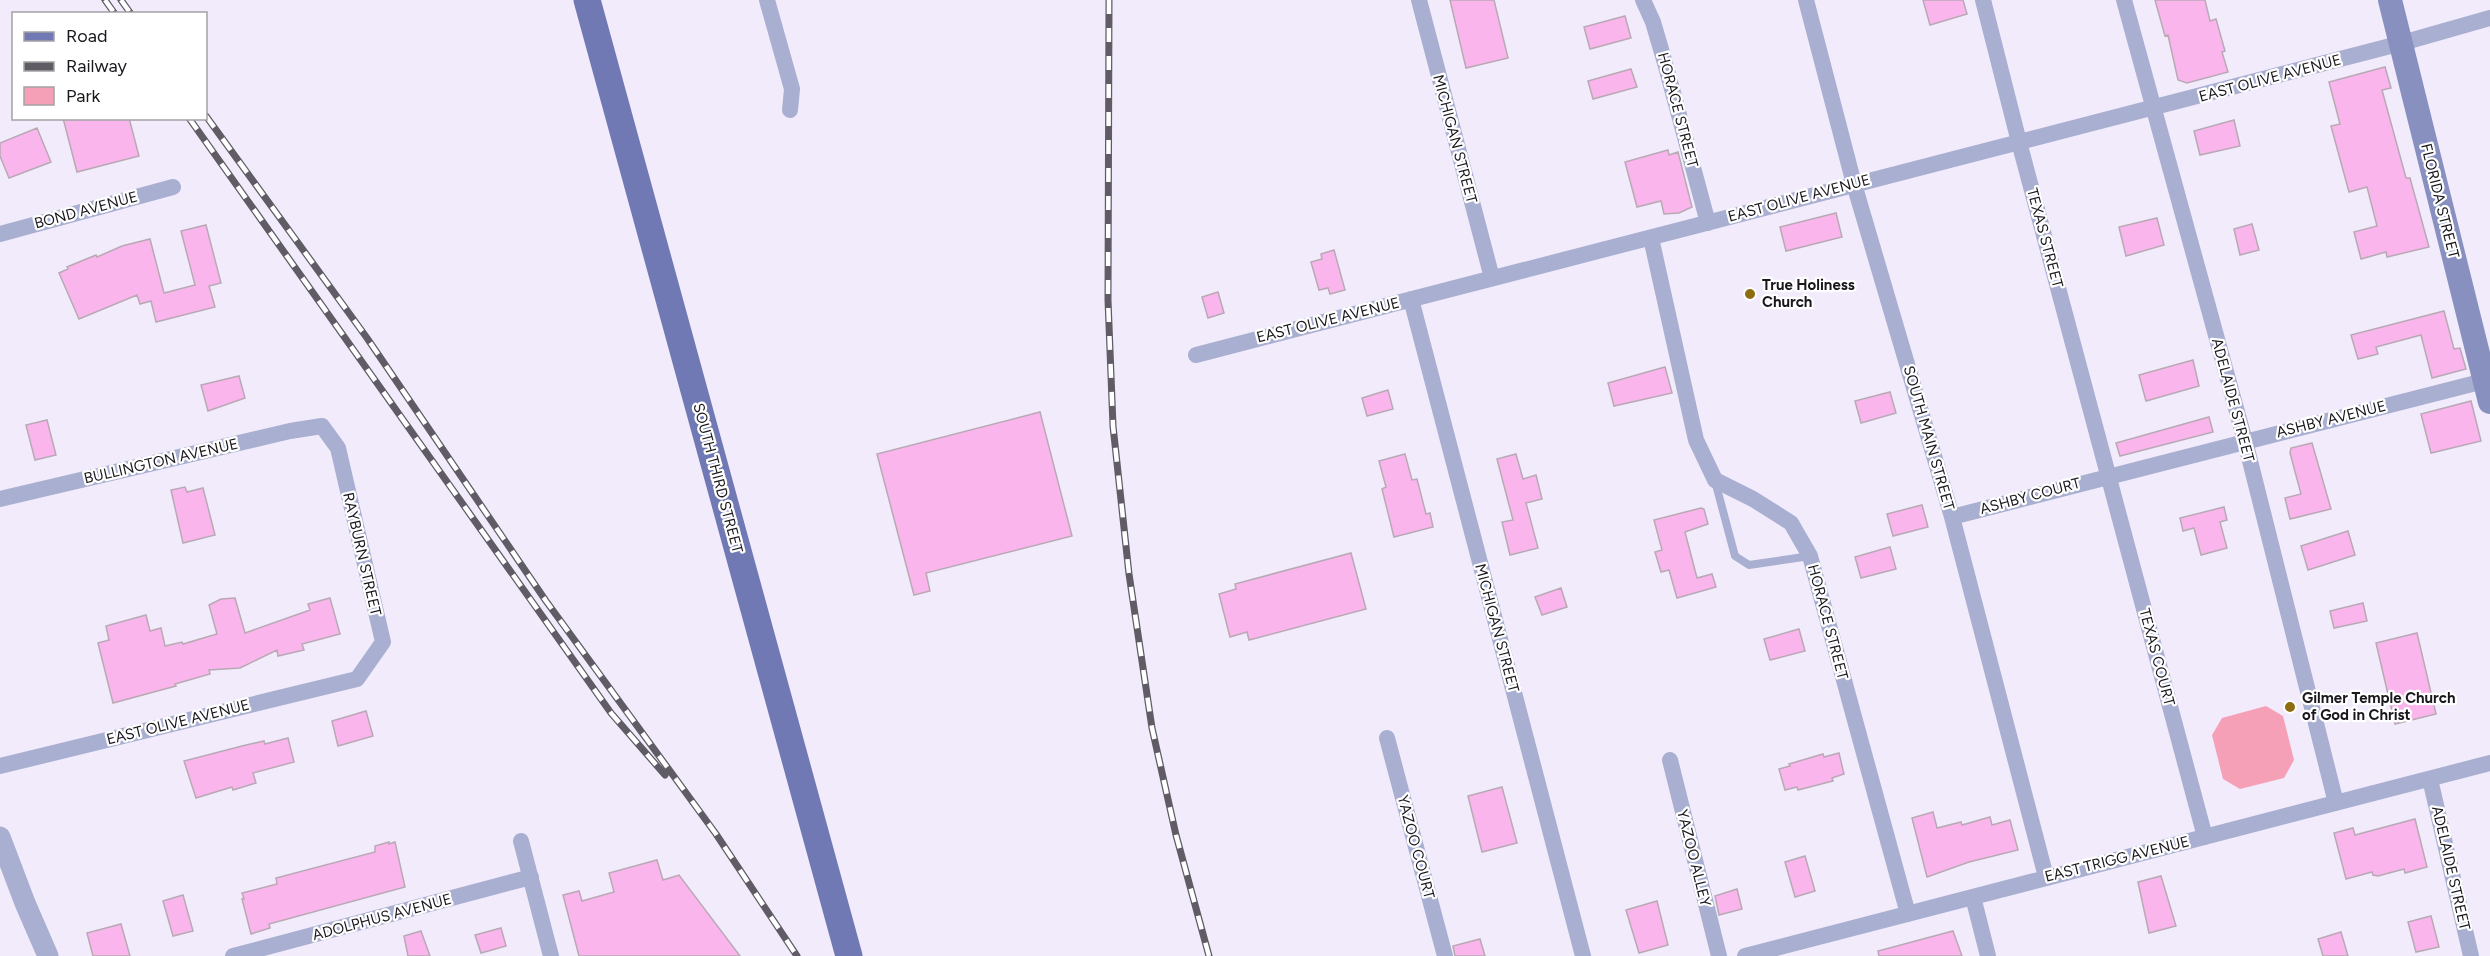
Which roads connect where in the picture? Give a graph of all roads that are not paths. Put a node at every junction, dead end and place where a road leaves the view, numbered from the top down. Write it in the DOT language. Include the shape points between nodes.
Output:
graph roads {
  1 [pos="587,0"];
  2 [pos="767,0"];
  3 [pos="1419,0"];
  4 [pos="1643,0"];
  5 [pos="1806,0"];
  6 [pos="1983,0"];
  7 [pos="2124,0"];
  8 [pos="2390,0"];
  9 [pos="2490,18"];
  10 [pos="2402,43"];
  11 [pos="2153,108"];
  12 [pos="790,110"];
  13 [pos="2019,142"];
  14 [pos="1854,184"];
  15 [pos="173,187"];
  16 [pos="1708,222"];
  17 [pos="0,234"];
  18 [pos="1651,238"];
  19 [pos="1492,278"];
  20 [pos="1411,299"];
  21 [pos="1196,355"];
  22 [pos="2487,392"];
  23 [pos="322,426"];
  24 [pos="2245,441"];
  25 [pos="2109,476"];
  26 [pos="1715,480"];
  27 [pos="0,499"];
  28 [pos="1952,517"];
  29 [pos="1810,556"];
  30 [pos="357,679"];
  31 [pos="1387,738"];
  32 [pos="1670,760"];
  33 [pos="2490,762"];
  34 [pos="0,766"];
  35 [pos="2430,779"];
  36 [pos="2336,802"];
  37 [pos="0,837"];
  38 [pos="2205,837"];
  39 [pos="521,841"];
  40 [pos="531,877"];
  41 [pos="2046,877"];
  42 [pos="1973,897"];
  43 [pos="1908,914"];
  44 [pos="48,956"];
  45 [pos="232,956"];
  46 [pos="550,956"];
  47 [pos="849,956"];
  48 [pos="1445,956"];
  49 [pos="1583,956"];
  50 [pos="1719,956"];
  51 [pos="1745,956"];
  52 [pos="1988,956"];
  53 [pos="2471,956"];
  1 -- 47 [label="main road, SOUTH THIRD STREET"];
  2 -- 12 [label="street" via="792,89"];
  3 -- 19 [label="street, MICHIGAN STREET"];
  4 -- 16 [label="street, HORACE STREET" via="1653,22"];
  5 -- 14 [label="street, SOUTH MAIN STREET"];
  6 -- 13 [label="street, TEXAS STREET"];
  7 -- 11 [label="street, ADELAIDE STREET"];
  8 -- 10 [label="main road, FLORIDA STREET"];
  9 -- 10 [label="street, EAST OLIVE AVENUE"];
  10 -- 11 [label="street, EAST OLIVE AVENUE"];
  10 -- 22 [label="main road, FLORIDA STREET"];
  11 -- 13 [label="street, EAST OLIVE AVENUE"];
  11 -- 24 [label="street, ADELAIDE STREET"];
  13 -- 14 [label="street, EAST OLIVE AVENUE"];
  13 -- 25 [label="street, TEXAS STREET"];
  14 -- 16 [label="street, EAST OLIVE AVENUE"];
  14 -- 28 [label="street, SOUTH MAIN STREET"];
  15 -- 17 [label="street, BOND AVENUE"];
  16 -- 18 [label="street, EAST OLIVE AVENUE"];
  18 -- 19 [label="street, EAST OLIVE AVENUE"];
  18 -- 26 [label="street" via="1696,440"];
  19 -- 20 [label="street, EAST OLIVE AVENUE"];
  20 -- 21 [label="street, EAST OLIVE AVENUE"];
  20 -- 49 [label="street, MICHIGAN STREET"];
  22 -- 24 [label="street, ASHBY AVENUE"];
  23 -- 27 [label="street, BULLINGTON AVENUE"];
  23 -- 30 [label="street, RAYBURN STREET" via="338,448 383,642"];
  24 -- 25 [label="street, ASHBY AVENUE"];
  24 -- 36 [label="street, ADELAIDE STREET"];
  25 -- 28 [label="street, ASHBY COURT"];
  25 -- 38 [label="street, TEXAS COURT"];
  26 -- 29 [label="street, HORACE STREET" via="1791,523"];
  26 -- 29 [label="lane" via="1735,556 1749,565"];
  28 -- 41 [label="street, SOUTH MAIN STREET"];
  29 -- 43 [label="street, HORACE STREET"];
  30 -- 34 [label="street, EAST OLIVE AVENUE"];
  31 -- 48 [label="street, YAZOO COURT"];
  32 -- 50 [label="street, YAZOO ALLEY"];
  33 -- 35 [label="street, EAST TRIGG AVENUE"];
  35 -- 36 [label="street, EAST TRIGG AVENUE"];
  35 -- 53 [label="street, ADELAIDE STREET"];
  36 -- 38 [label="street, EAST TRIGG AVENUE"];
  37 -- 44 [label="street"];
  38 -- 41 [label="street, EAST TRIGG AVENUE"];
  39 -- 40 [label="street"];
  40 -- 45 [label="street, ADOLPHUS AVENUE"];
  40 -- 46 [label="street"];
  41 -- 42 [label="street, EAST TRIGG AVENUE"];
  42 -- 43 [label="street, EAST TRIGG AVENUE"];
  42 -- 52 [label="street"];
  43 -- 51 [label="street, EAST TRIGG AVENUE"];
}
